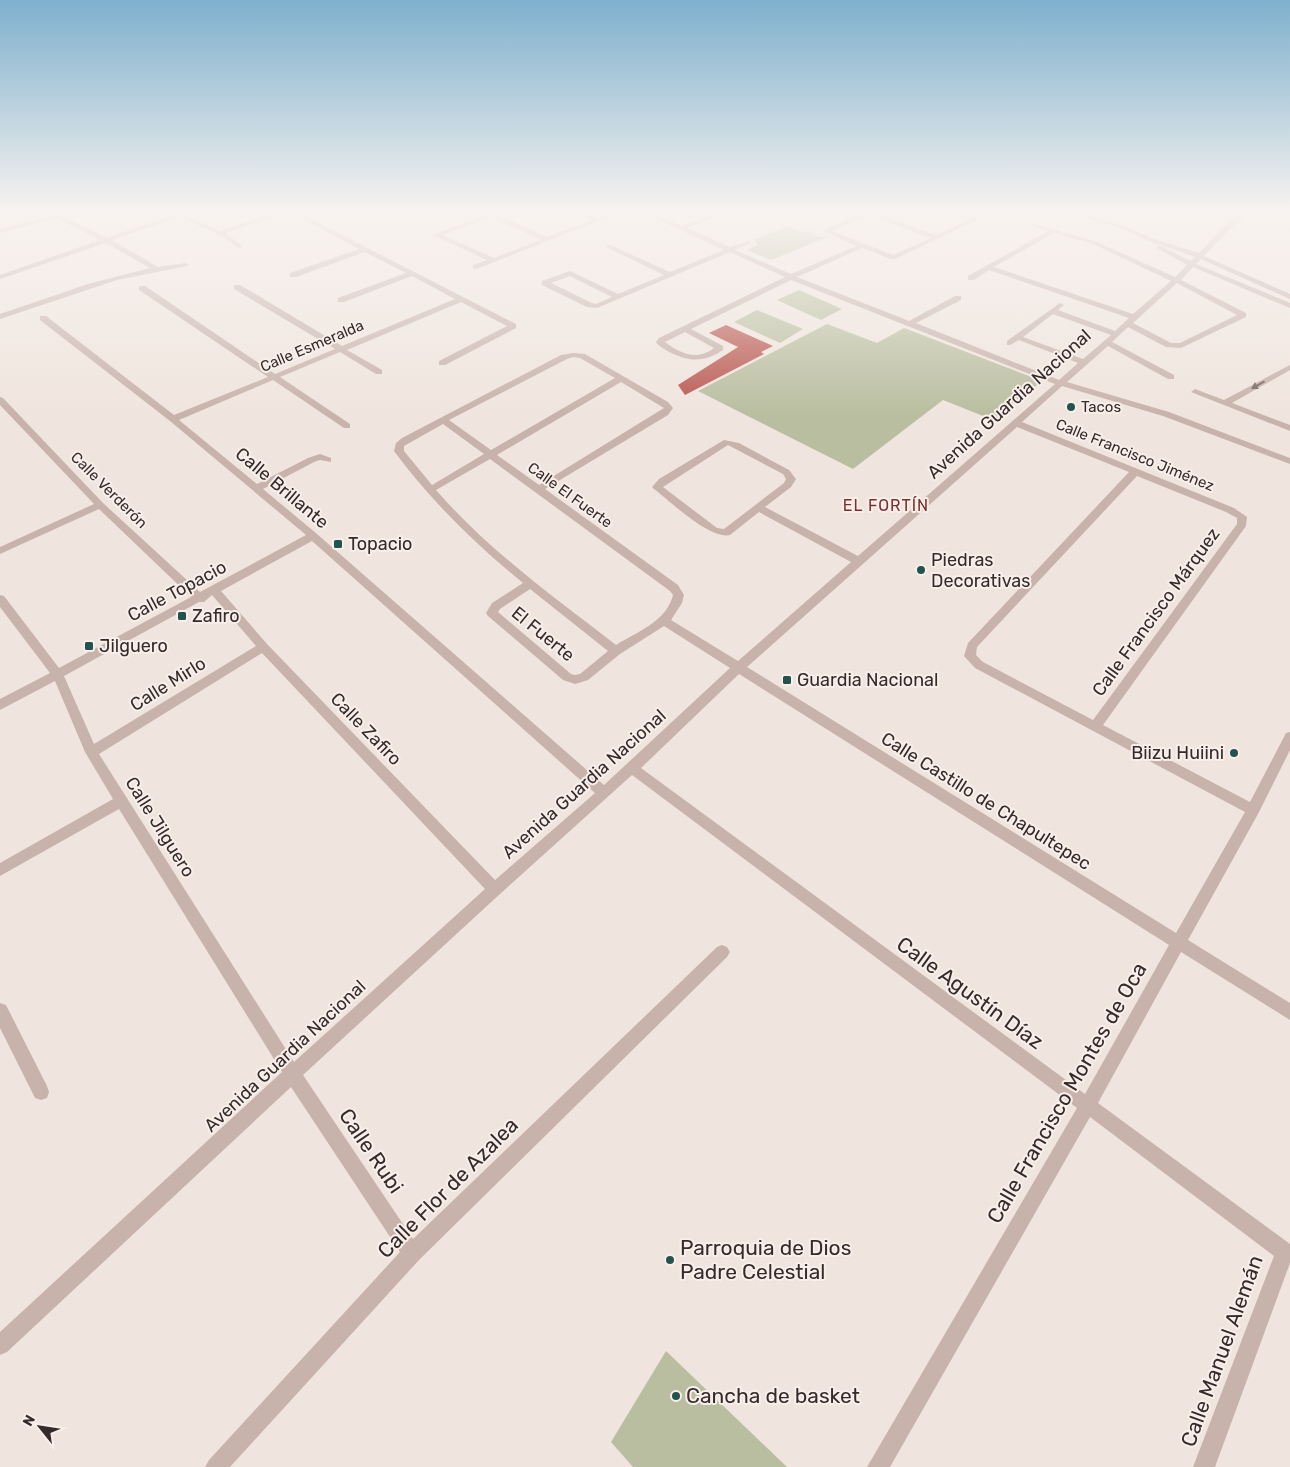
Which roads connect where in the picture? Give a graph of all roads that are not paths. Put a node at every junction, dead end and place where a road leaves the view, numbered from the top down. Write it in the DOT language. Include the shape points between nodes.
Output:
graph roads {
  1 [pos="120,278"];
  2 [pos="399,278"];
  3 [pos="420,278"];
  4 [pos="556,278"];
  5 [pos="581,278"];
  6 [pos="662,278"];
  7 [pos="788,278"];
  8 [pos="795,278"];
  9 [pos="1017,278"];
  10 [pos="1173,278"];
  11 [pos="1233,278"];
  12 [pos="1242,278"];
  13 [pos="1176,280"];
  14 [pos="237,287"];
  15 [pos="142,288"];
  16 [pos="618,297"];
  17 [pos="1290,297"];
  18 [pos="958,298"];
  19 [pos="462,299"];
  20 [pos="341,300"];
  21 [pos="1060,305"];
  22 [pos="1290,306"];
  23 [pos="1053,312"];
  24 [pos="0,317"];
  25 [pos="43,318"];
  26 [pos="1130,320"];
  27 [pos="909,324"];
  28 [pos="685,329"];
  29 [pos="1111,338"];
  30 [pos="342,348"];
  31 [pos="1083,362"];
  32 [pos="442,363"];
  33 [pos="1290,367"];
  34 [pos="379,372"];
  35 [pos="273,377"];
  36 [pos="1171,377"];
  37 [pos="621,378"];
  38 [pos="1060,383"];
  39 [pos="1195,392"];
  40 [pos="0,400"];
  41 [pos="1225,403"];
  42 [pos="172,419"];
  43 [pos="443,420"];
  44 [pos="1016,423"];
  45 [pos="347,426"];
  46 [pos="1290,428"];
  47 [pos="490,456"];
  48 [pos="328,460"];
  49 [pos="1290,461"];
  50 [pos="1134,472"];
  51 [pos="256,489"];
  52 [pos="430,490"];
  53 [pos="537,490"];
  54 [pos="100,505"];
  55 [pos="759,508"];
  56 [pos="1242,517"];
  57 [pos="313,536"];
  58 [pos="0,551"];
  59 [pos="860,562"];
  60 [pos="530,584"];
  61 [pos="215,591"];
  62 [pos="679,595"];
  63 [pos="200,598"];
  64 [pos="0,599"];
  65 [pos="664,621"];
  66 [pos="263,647"];
  67 [pos="616,651"];
  68 [pos="738,668"];
  69 [pos="58,675"];
  70 [pos="0,705"];
  71 [pos="1095,727"];
  72 [pos="1290,737"];
  73 [pos="91,752"];
  74 [pos="632,768"];
  75 [pos="604,792"];
  76 [pos="121,801"];
  77 [pos="1253,810"];
  78 [pos="0,870"];
  79 [pos="495,889"];
  80 [pos="1178,943"];
  81 [pos="722,952"];
  82 [pos="0,1011"];
  83 [pos="1290,1012"];
  84 [pos="292,1074"];
  85 [pos="41,1092"];
  86 [pos="1087,1106"];
  87 [pos="1285,1252"];
  88 [pos="412,1253"];
  89 [pos="0,1345"];
  90 [pos="216,1467"];
  91 [pos="878,1467"];
  92 [pos="1204,1467"];
  1 -- 24 [label="street"];
  2 -- 20 [label="street"];
  3 -- 19 [label="street"];
  4 -- 16 [label="street" via="545,283 594,306"];
  5 -- 16 [label="street"];
  6 -- 16 [label="street"];
  7 -- 28 [label="street"];
  8 -- 27 [label="street"];
  9 -- 26 [label="street"];
  10 -- 13 [label="street"];
  11 -- 22 [label="street"];
  12 -- 17 [label="street"];
  13 -- 26 [label="street, Avenida Guardia Nacional"];
  13 -- 26 [label="street" via="1243,315 1181,346 1169,345"];
  14 -- 30 [label="street"];
  15 -- 35 [label="street"];
  18 -- 27 [label="street"];
  19 -- 30 [label="street, Calle Esmeralda"];
  19 -- 32 [label="street" via="513,326"];
  21 -- 23 [label="street"];
  23 -- 29 [label="street"];
  23 -- 31 [label="street" via="1014,340"];
  25 -- 42 [label="street, Calle Brillante"];
  26 -- 29 [label="street, Avenida Guardia Nacional"];
  27 -- 38 [label="street"];
  28 -- 28 [label="street" via="720,348 694,360 660,342"];
  29 -- 31 [label="street, Avenida Guardia Nacional"];
  29 -- 36 [label="street"];
  30 -- 34 [label="street"];
  30 -- 35 [label="street, Calle Esmeralda"];
  31 -- 38 [label="street, Avenida Guardia Nacional"];
  33 -- 41 [label="street, one-way"];
  35 -- 42 [label="street, Calle Esmeralda"];
  35 -- 45 [label="street"];
  37 -- 43 [label="street" via="582,356 564,357"];
  37 -- 47 [label="street"];
  37 -- 53 [label="street" via="669,408"];
  38 -- 44 [label="street, Avenida Guardia Nacional"];
  38 -- 49 [label="street" via="1166,414"];
  39 -- 41 [label="street"];
  40 -- 54 [label="street, Calle Verderón"];
  41 -- 46 [label="street"];
  42 -- 51 [label="street, Calle Brillante"];
  43 -- 47 [label="street, Calle El Fuerte"];
  43 -- 52 [label="street" via="398,445 399,451"];
  44 -- 50 [label="street, Calle Francisco Jiménez"];
  44 -- 59 [label="street, Avenida Guardia Nacional"];
  47 -- 52 [label="street"];
  47 -- 53 [label="street, Calle El Fuerte"];
  48 -- 51 [label="street" via="320,457 311,460"];
  50 -- 56 [label="street, Calle Francisco Jiménez"];
  50 -- 71 [label="street" via="972,646 970,656 979,665"];
  51 -- 57 [label="street, Calle Brillante"];
  52 -- 60 [label="street" via="462,524"];
  53 -- 62 [label="street, Calle El Fuerte" via="674,588"];
  54 -- 58 [label="street"];
  54 -- 63 [label="street, Calle Verderón"];
  55 -- 55 [label="street" via="726,533 714,530 657,487 727,442 786,472 792,479"];
  55 -- 59 [label="street"];
  56 -- 71 [label="street, Calle Francisco Márquez" via="1242,524"];
  57 -- 61 [label="street, Calle Topacio"];
  57 -- 75 [label="street, Calle Brillante"];
  59 -- 68 [label="street, Avenida Guardia Nacional"];
  60 -- 67 [label="street"];
  60 -- 67 [label="street, El Fuerte" via="496,606 492,613 567,677 576,680 584,677"];
  61 -- 63 [label="street, Calle Topacio"];
  61 -- 66 [label="street, Calle Zafiro"];
  62 -- 65 [label="street, El Fuerte" via="678,603"];
  63 -- 69 [label="street, Calle Topacio"];
  64 -- 69 [label="street, Calle Jilguero"];
  65 -- 67 [label="street, El Fuerte"];
  65 -- 68 [label="street, Calle Castillo de Chapultepec"];
  66 -- 73 [label="street, Calle Mirlo"];
  66 -- 79 [label="street, Calle Zafiro"];
  68 -- 74 [label="street, Avenida Guardia Nacional"];
  68 -- 80 [label="street, Calle Castillo de Chapultepec"];
  69 -- 70 [label="street, Calle Topacio"];
  69 -- 73 [label="street, Calle Jilguero"];
  71 -- 77 [label="street"];
  72 -- 77 [label="street, Calle Francisco Montes de Oca"];
  73 -- 76 [label="street, Calle Jilguero"];
  74 -- 75 [label="street, Avenida Guardia Nacional"];
  74 -- 86 [label="street, Calle Agustín Díaz"];
  75 -- 79 [label="street, Avenida Guardia Nacional"];
  76 -- 78 [label="street"];
  76 -- 84 [label="street, Calle Jilguero"];
  77 -- 80 [label="street, Calle Francisco Montes de Oca"];
  79 -- 84 [label="street, Avenida Guardia Nacional"];
  80 -- 83 [label="street, Calle Castillo de Chapultepec"];
  80 -- 86 [label="street, Calle Francisco Montes de Oca"];
  81 -- 88 [label="street, Calle Flor de Azalea"];
  82 -- 85 [label="street"];
  84 -- 88 [label="street, Calle Rubi"];
  84 -- 89 [label="street, Avenida Guardia Nacional"];
  86 -- 87 [label="street, Calle Agustín Díaz"];
  86 -- 91 [label="street, Calle Francisco Montes de Oca"];
  87 -- 92 [label="street, Calle Manuel Alemán"];
  88 -- 90 [label="street, Calle Flor de Azalea"];
}
